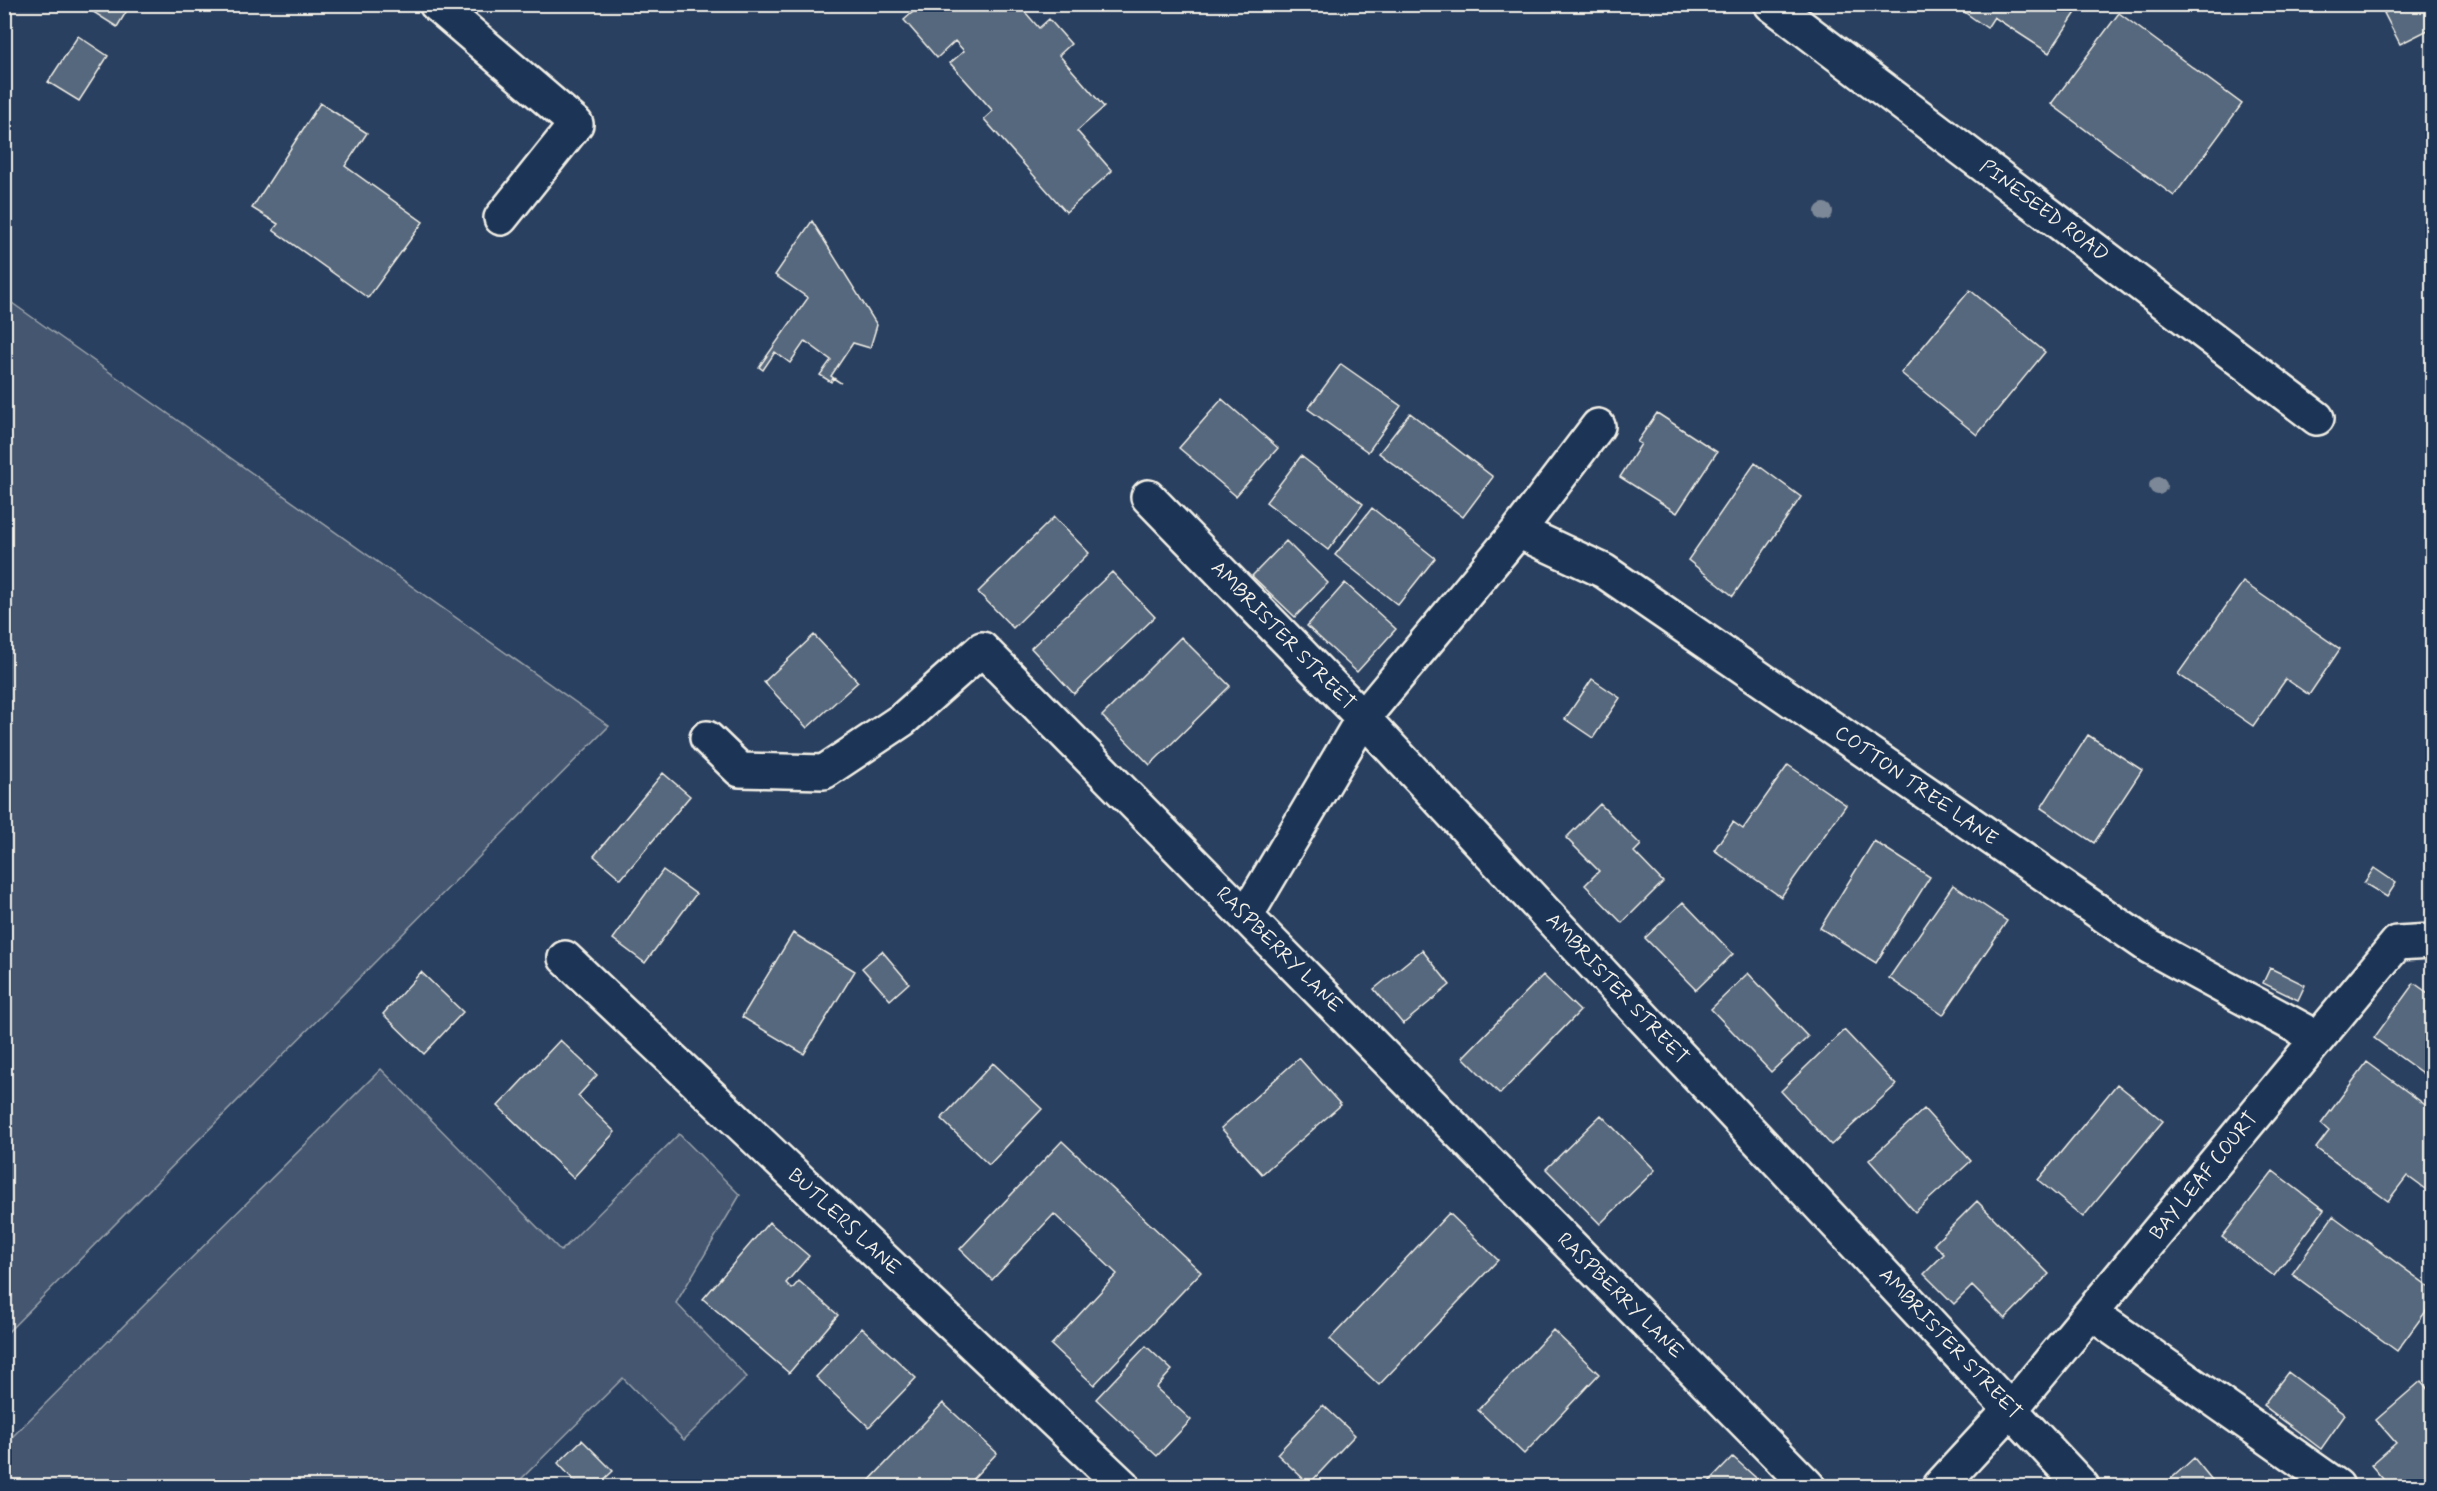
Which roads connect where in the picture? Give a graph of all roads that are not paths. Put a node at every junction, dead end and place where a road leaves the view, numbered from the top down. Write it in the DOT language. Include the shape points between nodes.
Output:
graph roads {
  1 [pos="436,4"];
  2 [pos="1771,4"];
  3 [pos="501,218"];
  4 [pos="2317,418"];
  5 [pos="1598,426"];
  6 [pos="1148,497"];
  7 [pos="1518,531"];
  8 [pos="1363,718"];
  9 [pos="707,738"];
  10 [pos="1246,916"];
  11 [pos="2433,941"];
  12 [pos="565,958"];
  13 [pos="2318,1038"];
  14 [pos="2091,1313"];
  15 [pos="2011,1408"];
  16 [pos="1123,1486"];
  17 [pos="1808,1486"];
  18 [pos="1940,1486"];
  19 [pos="2082,1486"];
  20 [pos="2337,1486"];
  1 -- 3 [label="street" via="576,124"];
  2 -- 4 [label="street, PINESEED ROAD"];
  5 -- 7 [label="street"];
  6 -- 8 [label="street, AMBRISTER STREET"];
  7 -- 8 [label="street"];
  7 -- 13 [label="street, COTTON TREE LANE" via="1604,571 2150,947"];
  8 -- 10 [label="street"];
  8 -- 15 [label="street, AMBRISTER STREET"];
  9 -- 10 [label="street, RASPBERRY LANE" via="740,770 824,772 902,720 982,649"];
  10 -- 17 [label="street, RASPBERRY LANE"];
  11 -- 13 [label="street, BAY LEAF COURT" via="2397,943"];
  12 -- 16 [label="street, BUTLERS LANE"];
  13 -- 14 [label="street, BAY LEAF COURT"];
  14 -- 15 [label="street, BAY LEAF COURT"];
  14 -- 20 [label="street"];
  15 -- 18 [label="street, BAY LEAF COURT"];
  15 -- 19 [label="street, AMBRISTER STREET"];
}
